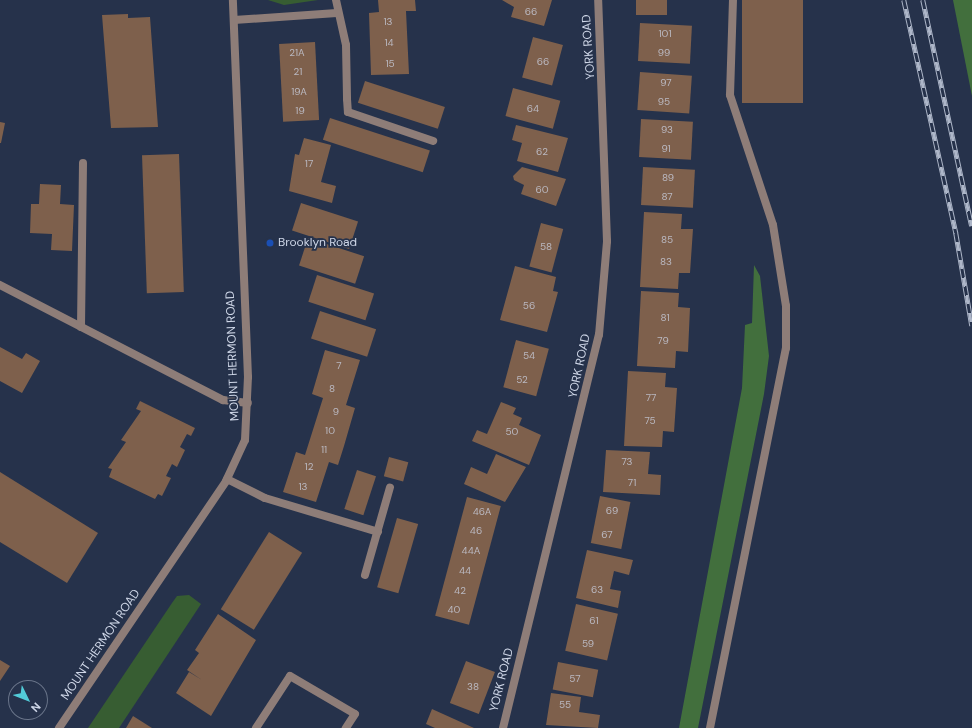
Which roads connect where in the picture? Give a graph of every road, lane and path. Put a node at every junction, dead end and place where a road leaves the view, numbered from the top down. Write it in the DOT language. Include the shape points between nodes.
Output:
graph roads {
  1 [pos="233,0"];
  2 [pos="336,0"];
  3 [pos="598,0"];
  4 [pos="733,0"];
  5 [pos="337,13"];
  6 [pos="234,20"];
  7 [pos="433,141"];
  8 [pos="83,163"];
  9 [pos="0,285"];
  10 [pos="81,327"];
  11 [pos="248,403"];
  12 [pos="227,479"];
  13 [pos="390,487"];
  14 [pos="378,532"];
  15 [pos="365,576"];
  16 [pos="60,728"];
  17 [pos="256,728"];
  18 [pos="346,728"];
  19 [pos="503,728"];
  20 [pos="710,728"];
  1 -- 6 [label="street, MOUNT HERMON ROAD"];
  2 -- 5 [label="street"];
  3 -- 19 [label="street, YORK ROAD" via="607,240 599,335"];
  4 -- 20 [label="street" via="730,95 774,225 786,306 786,348"];
  5 -- 6 [label="street"];
  5 -- 7 [label="street" via="346,46 348,112"];
  6 -- 11 [label="street, MOUNT HERMON ROAD"];
  8 -- 10 [label="street"];
  9 -- 10 [label="street"];
  10 -- 11 [label="street" via="222,400"];
  11 -- 12 [label="street, MOUNT HERMON ROAD" via="243,448"];
  12 -- 14 [label="street" via="265,498"];
  12 -- 16 [label="street, MOUNT HERMON ROAD"];
  13 -- 14 [label="street"];
  14 -- 15 [label="street"];
  17 -- 18 [label="street" via="290,676 356,714"];
}
